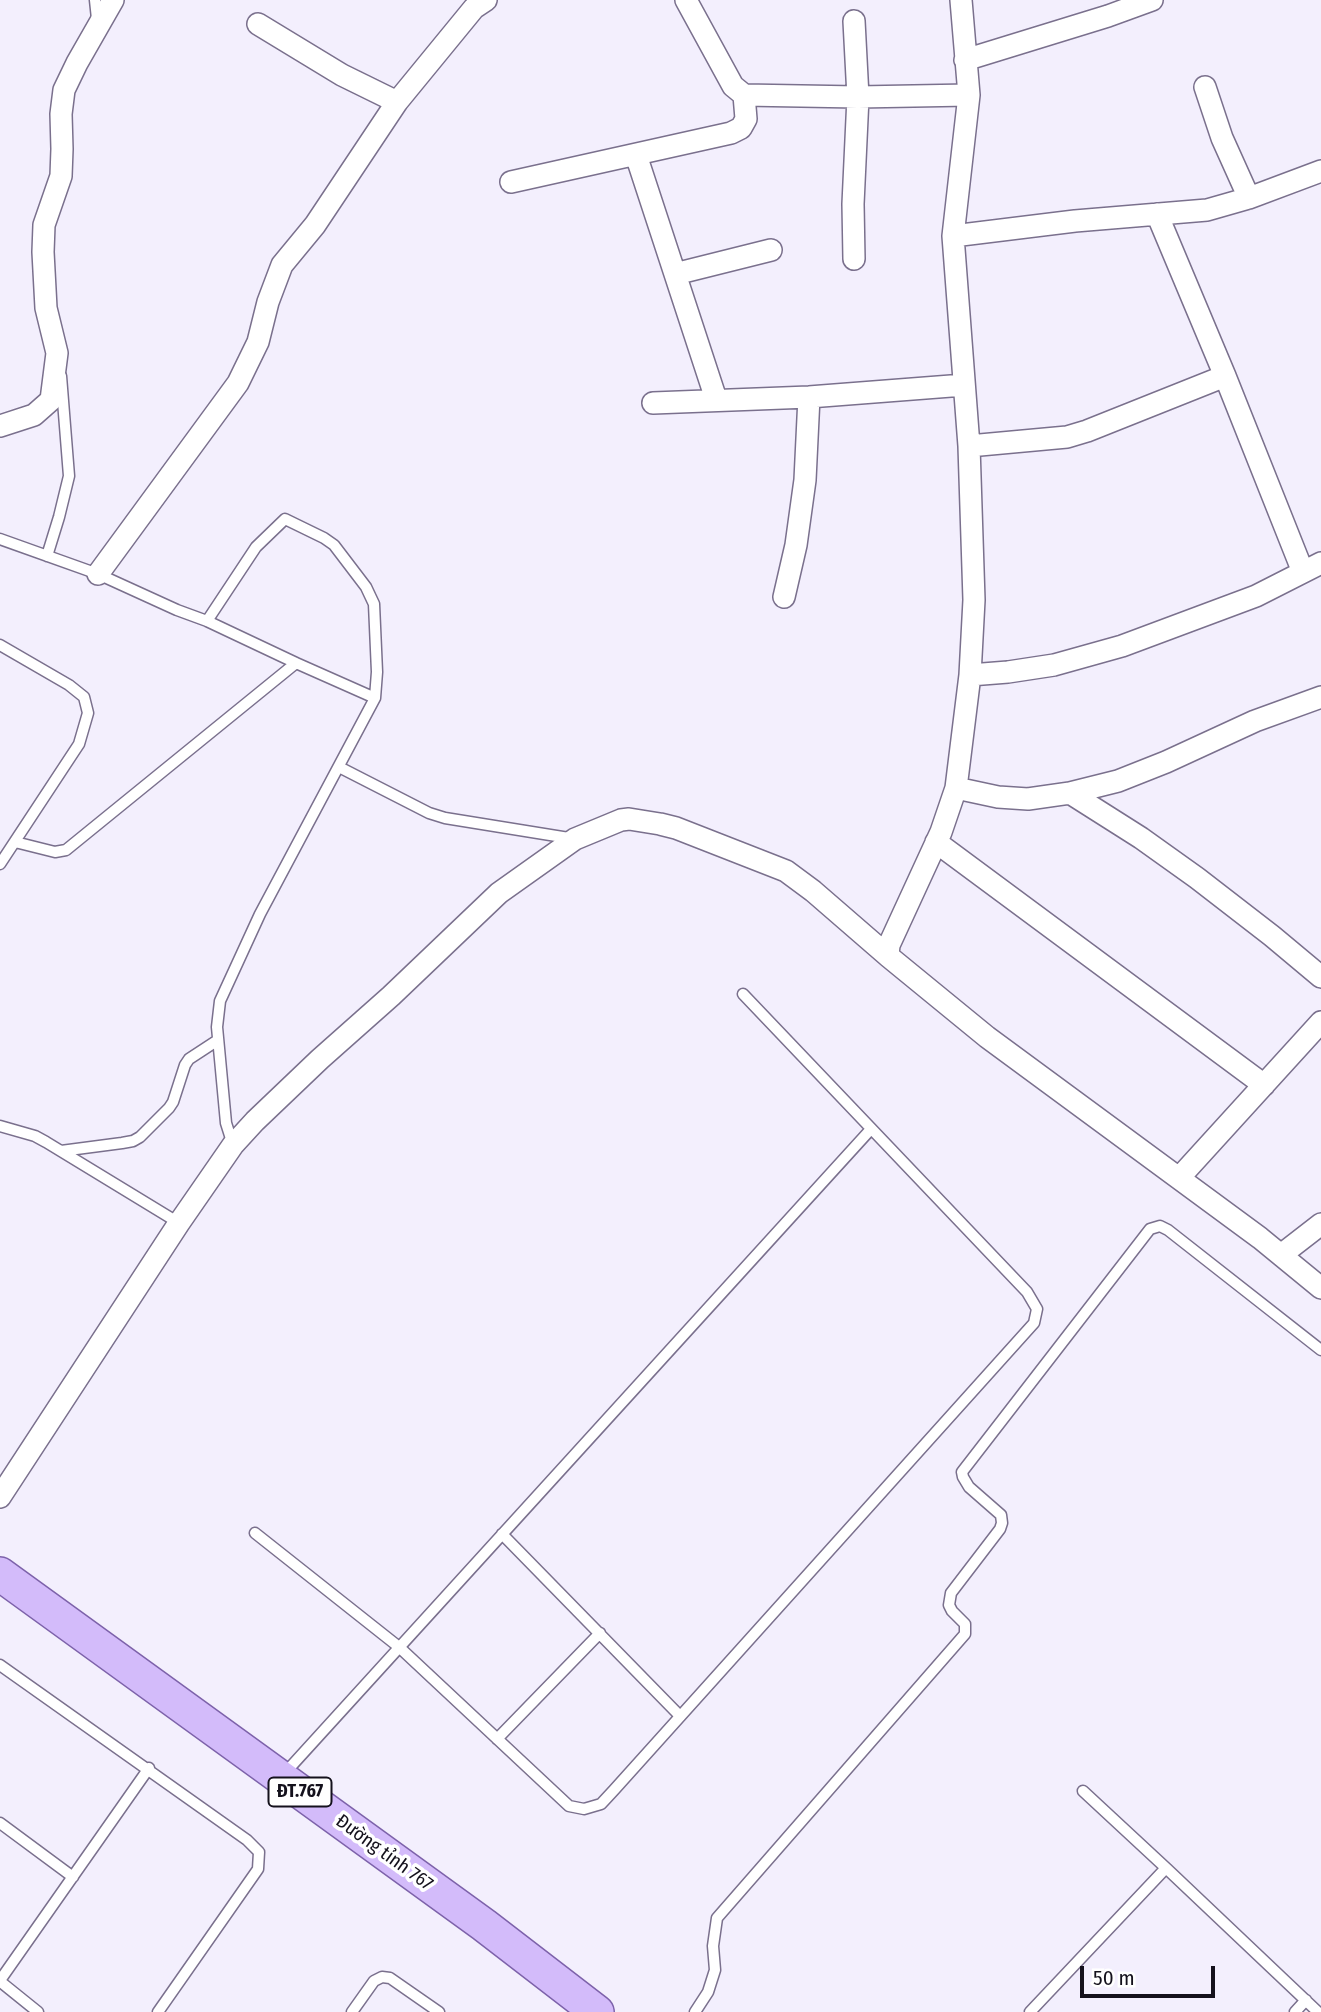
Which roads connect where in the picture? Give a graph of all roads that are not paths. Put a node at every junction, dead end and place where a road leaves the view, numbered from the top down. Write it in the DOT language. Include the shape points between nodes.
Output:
graph roads {
  1 [pos="95,0"];
  2 [pos="114,0"];
  3 [pos="486,0"];
  4 [pos="686,0"];
  5 [pos="961,0"];
  6 [pos="1152,0"];
  7 [pos="854,21"];
  8 [pos="258,24"];
  9 [pos="97,29"];
  10 [pos="965,60"];
  11 [pos="1205,87"];
  12 [pos="744,95"];
  13 [pos="969,95"];
  14 [pos="858,97"];
  15 [pos="397,102"];
  16 [pos="636,155"];
  17 [pos="1321,171"];
  18 [pos="511,182"];
  19 [pos="1249,198"];
  20 [pos="1157,214"];
  21 [pos="953,236"];
  22 [pos="771,250"];
  23 [pos="854,258"];
  24 [pos="676,274"];
  25 [pos="57,353"];
  26 [pos="1225,376"];
  27 [pos="964,385"];
  28 [pos="809,397"];
  29 [pos="716,399"];
  30 [pos="653,403"];
  31 [pos="0,426"];
  32 [pos="969,446"];
  33 [pos="0,539"];
  34 [pos="47,555"];
  35 [pos="1312,567"];
  36 [pos="98,574"];
  37 [pos="784,597"];
  38 [pos="207,621"];
  39 [pos="0,645"];
  40 [pos="296,663"];
  41 [pos="970,675"];
  42 [pos="1321,697"];
  43 [pos="375,698"];
  44 [pos="339,767"];
  45 [pos="956,788"];
  46 [pos="1070,793"];
  47 [pos="575,839"];
  48 [pos="15,842"];
  49 [pos="936,842"];
  50 [pos="2,858"];
  51 [pos="888,956"];
  52 [pos="1321,977"];
  53 [pos="743,994"];
  54 [pos="1321,1022"];
  55 [pos="218,1040"];
  56 [pos="1264,1085"];
  57 [pos="0,1126"];
  58 [pos="871,1129"];
  59 [pos="233,1145"];
  60 [pos="61,1151"];
  61 [pos="1179,1178"];
  62 [pos="179,1223"];
  63 [pos="1321,1224"];
  64 [pos="1281,1255"];
  65 [pos="1321,1288"];
  66 [pos="1321,1350"];
  67 [pos="0,1497"];
  68 [pos="255,1533"];
  69 [pos="502,1534"];
  70 [pos="0,1574"];
  71 [pos="600,1633"];
  72 [pos="399,1647"];
  73 [pos="0,1665"];
  74 [pos="680,1716"];
  75 [pos="497,1739"];
  76 [pos="149,1768"];
  77 [pos="280,1778"];
  78 [pos="1083,1791"];
  79 [pos="0,1823"];
  80 [pos="1166,1868"];
  81 [pos="73,1877"];
  82 [pos="1,1982"];
  83 [pos="1306,2000"];
  84 [pos="38,2012"];
  85 [pos="158,2012"];
  86 [pos="352,2012"];
  87 [pos="439,2012"];
  88 [pos="597,2012"];
  89 [pos="695,2012"];
  90 [pos="1030,2012"];
  91 [pos="1295,2012"];
  92 [pos="1318,2012"];
  1 -- 9 [label="lane"];
  2 -- 9 [label="street"];
  3 -- 15 [label="street" via="474,8"];
  4 -- 12 [label="street" via="733,86"];
  5 -- 10 [label="street"];
  6 -- 10 [label="street"];
  7 -- 14 [label="street"];
  8 -- 15 [label="street"];
  9 -- 25 [label="street" via="64,90 61,176 44,225 46,308"];
  10 -- 13 [label="street"];
  11 -- 19 [label="street"];
  12 -- 14 [label="street"];
  12 -- 16 [label="street" via="746,118 741,128"];
  13 -- 14 [label="street"];
  13 -- 21 [label="street"];
  14 -- 23 [label="street"];
  15 -- 36 [label="street" via="315,225 282,265 258,342 238,383"];
  16 -- 18 [label="street"];
  16 -- 24 [label="street"];
  17 -- 19 [label="street"];
  19 -- 20 [label="street" via="1207,210"];
  20 -- 21 [label="street"];
  20 -- 26 [label="street"];
  21 -- 27 [label="street"];
  22 -- 24 [label="street"];
  24 -- 29 [label="street"];
  25 -- 31 [label="street" via="51,400 34,415"];
  25 -- 34 [label="lane" via="69,476"];
  26 -- 32 [label="street" via="1067,437"];
  26 -- 35 [label="street"];
  27 -- 28 [label="street"];
  27 -- 32 [label="street"];
  28 -- 29 [label="street"];
  28 -- 37 [label="street" via="805,480"];
  29 -- 30 [label="street"];
  32 -- 41 [label="street" via="974,600"];
  33 -- 34 [label="lane"];
  34 -- 36 [label="lane"];
  35 -- 41 [label="street" via="1256,596 1122,646 1054,666"];
  36 -- 38 [label="lane"];
  38 -- 40 [label="lane"];
  38 -- 43 [label="lane" via="256,547 285,519 334,545 371,594"];
  39 -- 48 [label="lane" via="69,685 84,697 88,713 79,744"];
  40 -- 43 [label="lane"];
  40 -- 48 [label="lane" via="66,850 55,852"];
  41 -- 45 [label="street"];
  42 -- 46 [label="street" via="1118,781"];
  43 -- 44 [label="lane"];
  44 -- 47 [label="lane" via="437,816"];
  44 -- 55 [label="lane" via="225,988"];
  45 -- 46 [label="street" via="1028,799"];
  45 -- 49 [label="street"];
  46 -- 52 [label="street" via="1186,870"];
  47 -- 51 [label="street" via="629,819 676,828 786,871"];
  47 -- 59 [label="street" via="499,893"];
  48 -- 50 [label="lane"];
  49 -- 51 [label="street"];
  49 -- 56 [label="street"];
  51 -- 61 [label="street" via="987,1037"];
  53 -- 58 [label="lane"];
  54 -- 56 [label="street"];
  55 -- 59 [label="lane" via="226,1123"];
  55 -- 60 [label="lane" via="189,1059 169,1108 140,1137"];
  56 -- 61 [label="street"];
  57 -- 60 [label="lane" via="35,1136"];
  58 -- 69 [label="lane"];
  58 -- 74 [label="lane" via="1027,1292 1037,1309 1034,1323"];
  59 -- 62 [label="street"];
  60 -- 62 [label="lane"];
  61 -- 64 [label="street"];
  62 -- 67 [label="street"];
  63 -- 64 [label="street"];
  64 -- 65 [label="street"];
  66 -- 89 [label="lane" via="1168,1230 1160,1226 1150,1229 962,1472 969,1487 1001,1515 1002,1523 951,1593 951,1611 965,1624 965,1634 717,1918 715,1970"];
  68 -- 72 [label="lane"];
  69 -- 71 [label="lane"];
  69 -- 72 [label="lane"];
  70 -- 77 [label="main road, Đường tỉnh 767 / ĐT.767"];
  71 -- 74 [label="lane"];
  71 -- 75 [label="lane"];
  72 -- 75 [label="lane"];
  72 -- 77 [label="lane"];
  73 -- 76 [label="lane"];
  74 -- 75 [label="lane" via="601,1804 584,1809 569,1806"];
  76 -- 81 [label="lane"];
  76 -- 85 [label="lane" via="259,1852 258,1869"];
  77 -- 88 [label="main road, Đường tỉnh 767 / ĐT.767"];
  78 -- 80 [label="lane"];
  79 -- 81 [label="lane"];
  80 -- 83 [label="lane"];
  80 -- 90 [label="lane"];
  81 -- 82 [label="lane"];
  82 -- 84 [label="lane"];
  83 -- 91 [label="lane"];
  83 -- 92 [label="lane"];
  86 -- 87 [label="lane" via="382,1977"];
}
